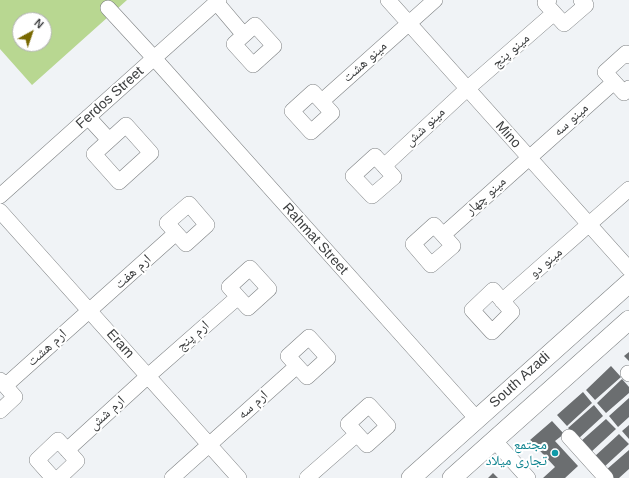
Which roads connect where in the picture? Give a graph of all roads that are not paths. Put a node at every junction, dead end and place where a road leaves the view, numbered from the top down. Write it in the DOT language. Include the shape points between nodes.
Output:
graph roads {
  1 [pos="388,0"];
  2 [pos="435,0"];
  3 [pos="581,0"];
  4 [pos="218,1"];
  5 [pos="552,6"];
  6 [pos="108,8"];
  7 [pos="409,24"];
  8 [pos="244,35"];
  9 [pos="629,56"];
  10 [pos="154,58"];
  11 [pos="614,82"];
  12 [pos="629,88"];
  13 [pos="467,89"];
  14 [pos="322,101"];
  15 [pos="88,117"];
  16 [pos="109,140"];
  17 [pos="529,158"];
  18 [pos="384,166"];
  19 [pos="629,189"];
  20 [pos="0,196"];
  21 [pos="0,211"];
  22 [pos="589,225"];
  23 [pos="176,232"];
  24 [pos="443,235"];
  25 [pos="629,269"];
  26 [pos="629,283"];
  27 [pos="238,297"];
  28 [pos="502,301"];
  29 [pos="89,310"];
  30 [pos="629,320"];
  31 [pos="583,324"];
  32 [pos="602,344"];
  33 [pos="297,366"];
  34 [pos="148,376"];
  35 [pos="3,383"];
  36 [pos="0,411"];
  37 [pos="477,419"];
  38 [pos="357,434"];
  39 [pos="569,437"];
  40 [pos="494,440"];
  41 [pos="209,445"];
  42 [pos="67,450"];
  43 [pos="53,478"];
  44 [pos="59,478"];
  45 [pos="172,478"];
  46 [pos="239,478"];
  47 [pos="307,478"];
  48 [pos="411,478"];
  49 [pos="452,478"];
  50 [pos="528,478"];
  51 [pos="606,478"];
  1 -- 7 [label="street, Mino"];
  2 -- 7 [label="street, مینو هشت"];
  3 -- 5 [label="street" via="586,5 564,24"];
  4 -- 8 [label="street"];
  4 -- 10 [label="street, Ferdos Street"];
  5 -- 13 [label="street, مینو پنج"];
  6 -- 10 [label="street, Rahmat Street"];
  7 -- 13 [label="street, Mino"];
  7 -- 14 [label="street, مینو هشت"];
  9 -- 11 [label="street" via="626,53 605,72"];
  10 -- 15 [label="street, Ferdos Street"];
  10 -- 37 [label="street, Rahmat Street"];
  11 -- 12 [label="street" via="624,93"];
  11 -- 17 [label="street, مینو سه"];
  13 -- 17 [label="street, Mino"];
  13 -- 18 [label="street, مینو شش"];
  15 -- 16 [label="street"];
  15 -- 20 [label="street, Ferdos Street"];
  17 -- 22 [label="street, Mino"];
  17 -- 24 [label="street, مینو چهار"];
  19 -- 22 [label="street, مینو دو"];
  21 -- 29 [label="street, Eram"];
  22 -- 25 [label="street, Mino"];
  22 -- 28 [label="street, مینو دو"];
  23 -- 29 [label="street, ارم هفت"];
  26 -- 31 [label="main road, South Azadi"];
  27 -- 34 [label="street, ارم پنج"];
  29 -- 34 [label="street, Eram"];
  29 -- 35 [label="street, ارم هشت"];
  30 -- 32 [label="main road, South Azadi"];
  31 -- 32 [label="main road"];
  31 -- 37 [label="main road, South Azadi"];
  32 -- 40 [label="main road, South Azadi"];
  33 -- 41 [label="street, ارم سه"];
  34 -- 41 [label="street, Eram"];
  34 -- 42 [label="street, ارم شش"];
  35 -- 36 [label="street" via="15,397"];
  37 -- 48 [label="main road, South Azadi"];
  38 -- 47 [label="street"];
  39 -- 51 [label="street"];
  40 -- 49 [label="main road, South Azadi"];
  40 -- 50 [label="street"];
  41 -- 45 [label="street, ارم سه"];
  41 -- 46 [label="street, Eram"];
  42 -- 43 [label="street" via="58,440 37,460"];
  42 -- 44 [label="street" via="77,462"];
}
